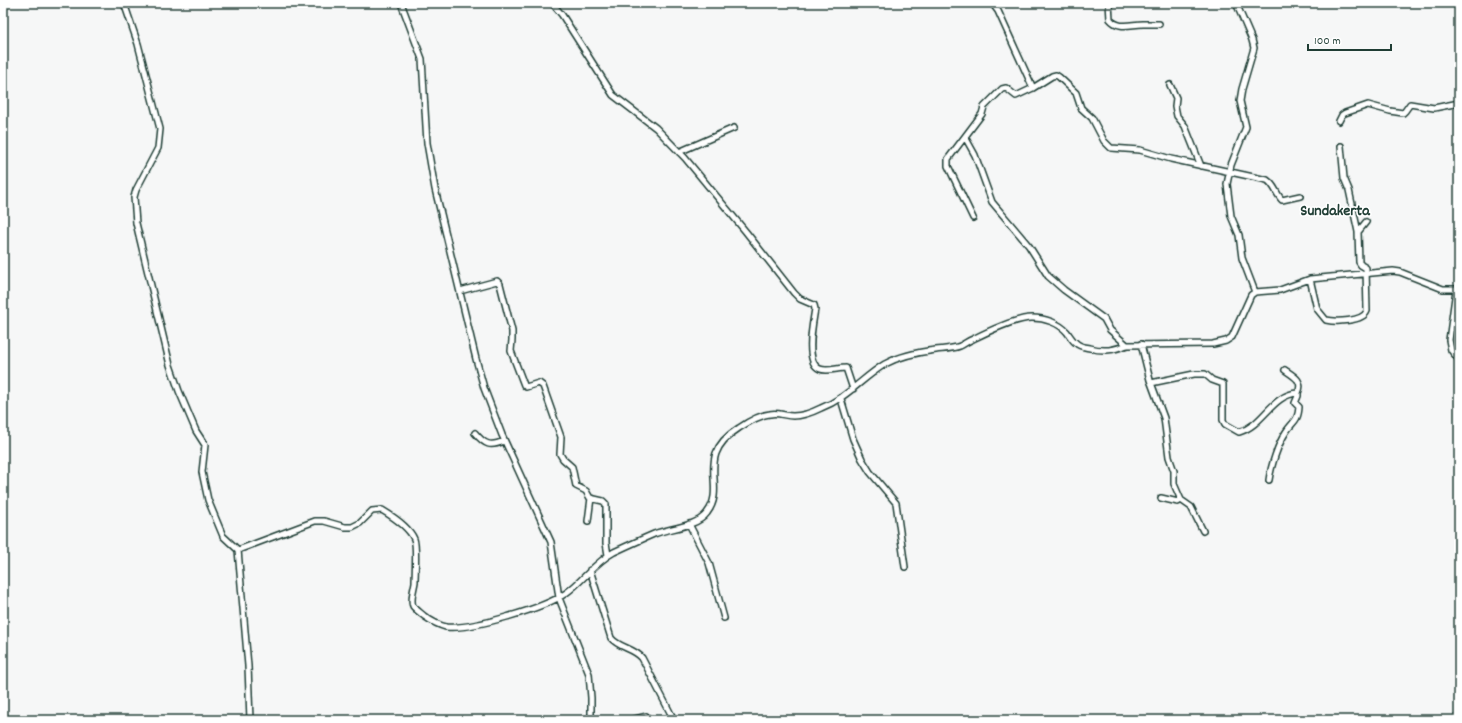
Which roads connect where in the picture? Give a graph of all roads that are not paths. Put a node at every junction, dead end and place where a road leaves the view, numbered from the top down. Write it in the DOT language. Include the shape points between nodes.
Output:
graph roads {
  1 [pos="124,3"];
  2 [pos="401,3"];
  3 [pos="552,3"];
  4 [pos="992,3"];
  5 [pos="1109,3"];
  6 [pos="1236,3"];
  7 [pos="1159,24"];
  8 [pos="1170,85"];
  9 [pos="1033,88"];
  10 [pos="1459,103"];
  11 [pos="1339,122"];
  12 [pos="734,128"];
  13 [pos="965,137"];
  14 [pos="1341,146"];
  15 [pos="680,152"];
  16 [pos="1201,166"];
  17 [pos="1229,172"];
  18 [pos="1300,196"];
  19 [pos="973,218"];
  20 [pos="1366,222"];
  21 [pos="1358,232"];
  22 [pos="1366,274"];
  23 [pos="1310,279"];
  24 [pos="1457,290"];
  25 [pos="460,291"];
  26 [pos="1255,292"];
  27 [pos="1141,344"];
  28 [pos="1128,345"];
  29 [pos="1459,360"];
  30 [pos="1285,370"];
  31 [pos="1151,383"];
  32 [pos="853,389"];
  33 [pos="1298,393"];
  34 [pos="841,399"];
  35 [pos="475,433"];
  36 [pos="504,441"];
  37 [pos="1268,480"];
  38 [pos="591,498"];
  39 [pos="1161,498"];
  40 [pos="1181,500"];
  41 [pos="588,522"];
  42 [pos="690,524"];
  43 [pos="1202,531"];
  44 [pos="238,550"];
  45 [pos="608,555"];
  46 [pos="905,566"];
  47 [pos="590,570"];
  48 [pos="559,598"];
  49 [pos="724,618"];
  50 [pos="646,716"];
  51 [pos="250,720"];
  52 [pos="592,720"];
  53 [pos="605,720"];
  54 [pos="631,720"];
  55 [pos="674,720"];
  1 -- 44 [label="street" via="138,44 160,129 158,148 136,190 136,223 170,365 196,431 205,445 202,472 208,500 221,532"];
  2 -- 25 [label="street" via="422,59 429,157 438,206"];
  3 -- 15 [label="street" via="613,96 656,128"];
  4 -- 9 [label="street" via="998,10"];
  5 -- 7 [label="street" via="1110,19 1119,26"];
  6 -- 17 [label="street" via="1254,48 1240,101 1246,128"];
  8 -- 16 [label="street" via="1176,98 1178,116 1185,126"];
  9 -- 13 [label="street" via="1015,96 1006,88 1001,89 984,107 982,114"];
  9 -- 16 [label="street" via="1057,75 1076,93 1081,108 1092,118 1107,146 1112,149 1140,150"];
  10 -- 11 [label="street" via="1434,108 1410,104 1403,112 1368,105 1345,113"];
  12 -- 15 [label="street"];
  13 -- 19 [label="street" via="949,157 947,164"];
  13 -- 28 [label="street" via="975,155 992,202 1029,246 1048,276 1104,319 1110,330"];
  14 -- 21 [label="street" via="1344,178"];
  15 -- 32 [label="street" via="794,293 814,306 810,348 815,364 822,370 846,368"];
  16 -- 17 [label="street"];
  17 -- 18 [label="street" via="1267,180 1282,200"];
  17 -- 26 [label="street" via="1227,184 1231,216 1239,235 1242,258"];
  20 -- 21 [label="street"];
  21 -- 22 [label="street" via="1360,262 1366,268"];
  22 -- 23 [label="street"];
  22 -- 23 [label="street" via="1366,315 1338,321 1326,320 1320,314"];
  22 -- 24 [label="street" via="1396,271 1440,288"];
  23 -- 26 [label="street" via="1280,290"];
  24 -- 29 [label="street" via="1449,340 1451,350"];
  25 -- 36 [label="street" via="482,380"];
  25 -- 38 [label="street" via="496,281 500,284 512,331 511,351 524,385 526,387 539,383 543,386 561,437 560,454 572,467 576,487 586,491"];
  26 -- 27 [label="street" via="1251,295 1234,334 1226,341 1206,345"];
  27 -- 28 [label="street"];
  27 -- 31 [label="street"];
  28 -- 32 [label="street" via="1109,351 1081,346 1057,324 1026,318 985,333 960,346 924,352 890,362"];
  30 -- 33 [label="street" via="1299,381"];
  31 -- 33 [label="street" via="1204,373 1224,386 1223,421 1237,432 1248,428 1284,396"];
  31 -- 40 [label="street" via="1164,418 1174,484"];
  32 -- 34 [label="street"];
  33 -- 37 [label="street" via="1295,403 1300,407 1297,419 1286,433 1271,466"];
  34 -- 42 [label="street" via="799,416 774,413 761,416 735,430 722,442 714,458 714,496 710,510"];
  34 -- 46 [label="street" via="857,449 870,472 896,502"];
  35 -- 36 [label="street" via="482,442 488,444"];
  36 -- 48 [label="street" via="550,542"];
  38 -- 41 [label="street"];
  38 -- 45 [label="street" via="606,504"];
  39 -- 40 [label="street" via="1178,502"];
  40 -- 43 [label="street" via="1191,507"];
  42 -- 45 [label="street" via="655,534"];
  42 -- 49 [label="street" via="708,563"];
  44 -- 48 [label="street" via="315,521 352,527 372,511 380,510 406,528 414,539 415,581 412,604 435,623 453,627 479,624"];
  44 -- 51 [label="street" via="247,645"];
  45 -- 47 [label="street"];
  47 -- 48 [label="street" via="570,591"];
  47 -- 55 [label="street" via="611,638 642,658"];
  48 -- 52 [label="street" via="589,674"];
  50 -- 54 [label="street"];
  52 -- 53 [label="street"];
}
